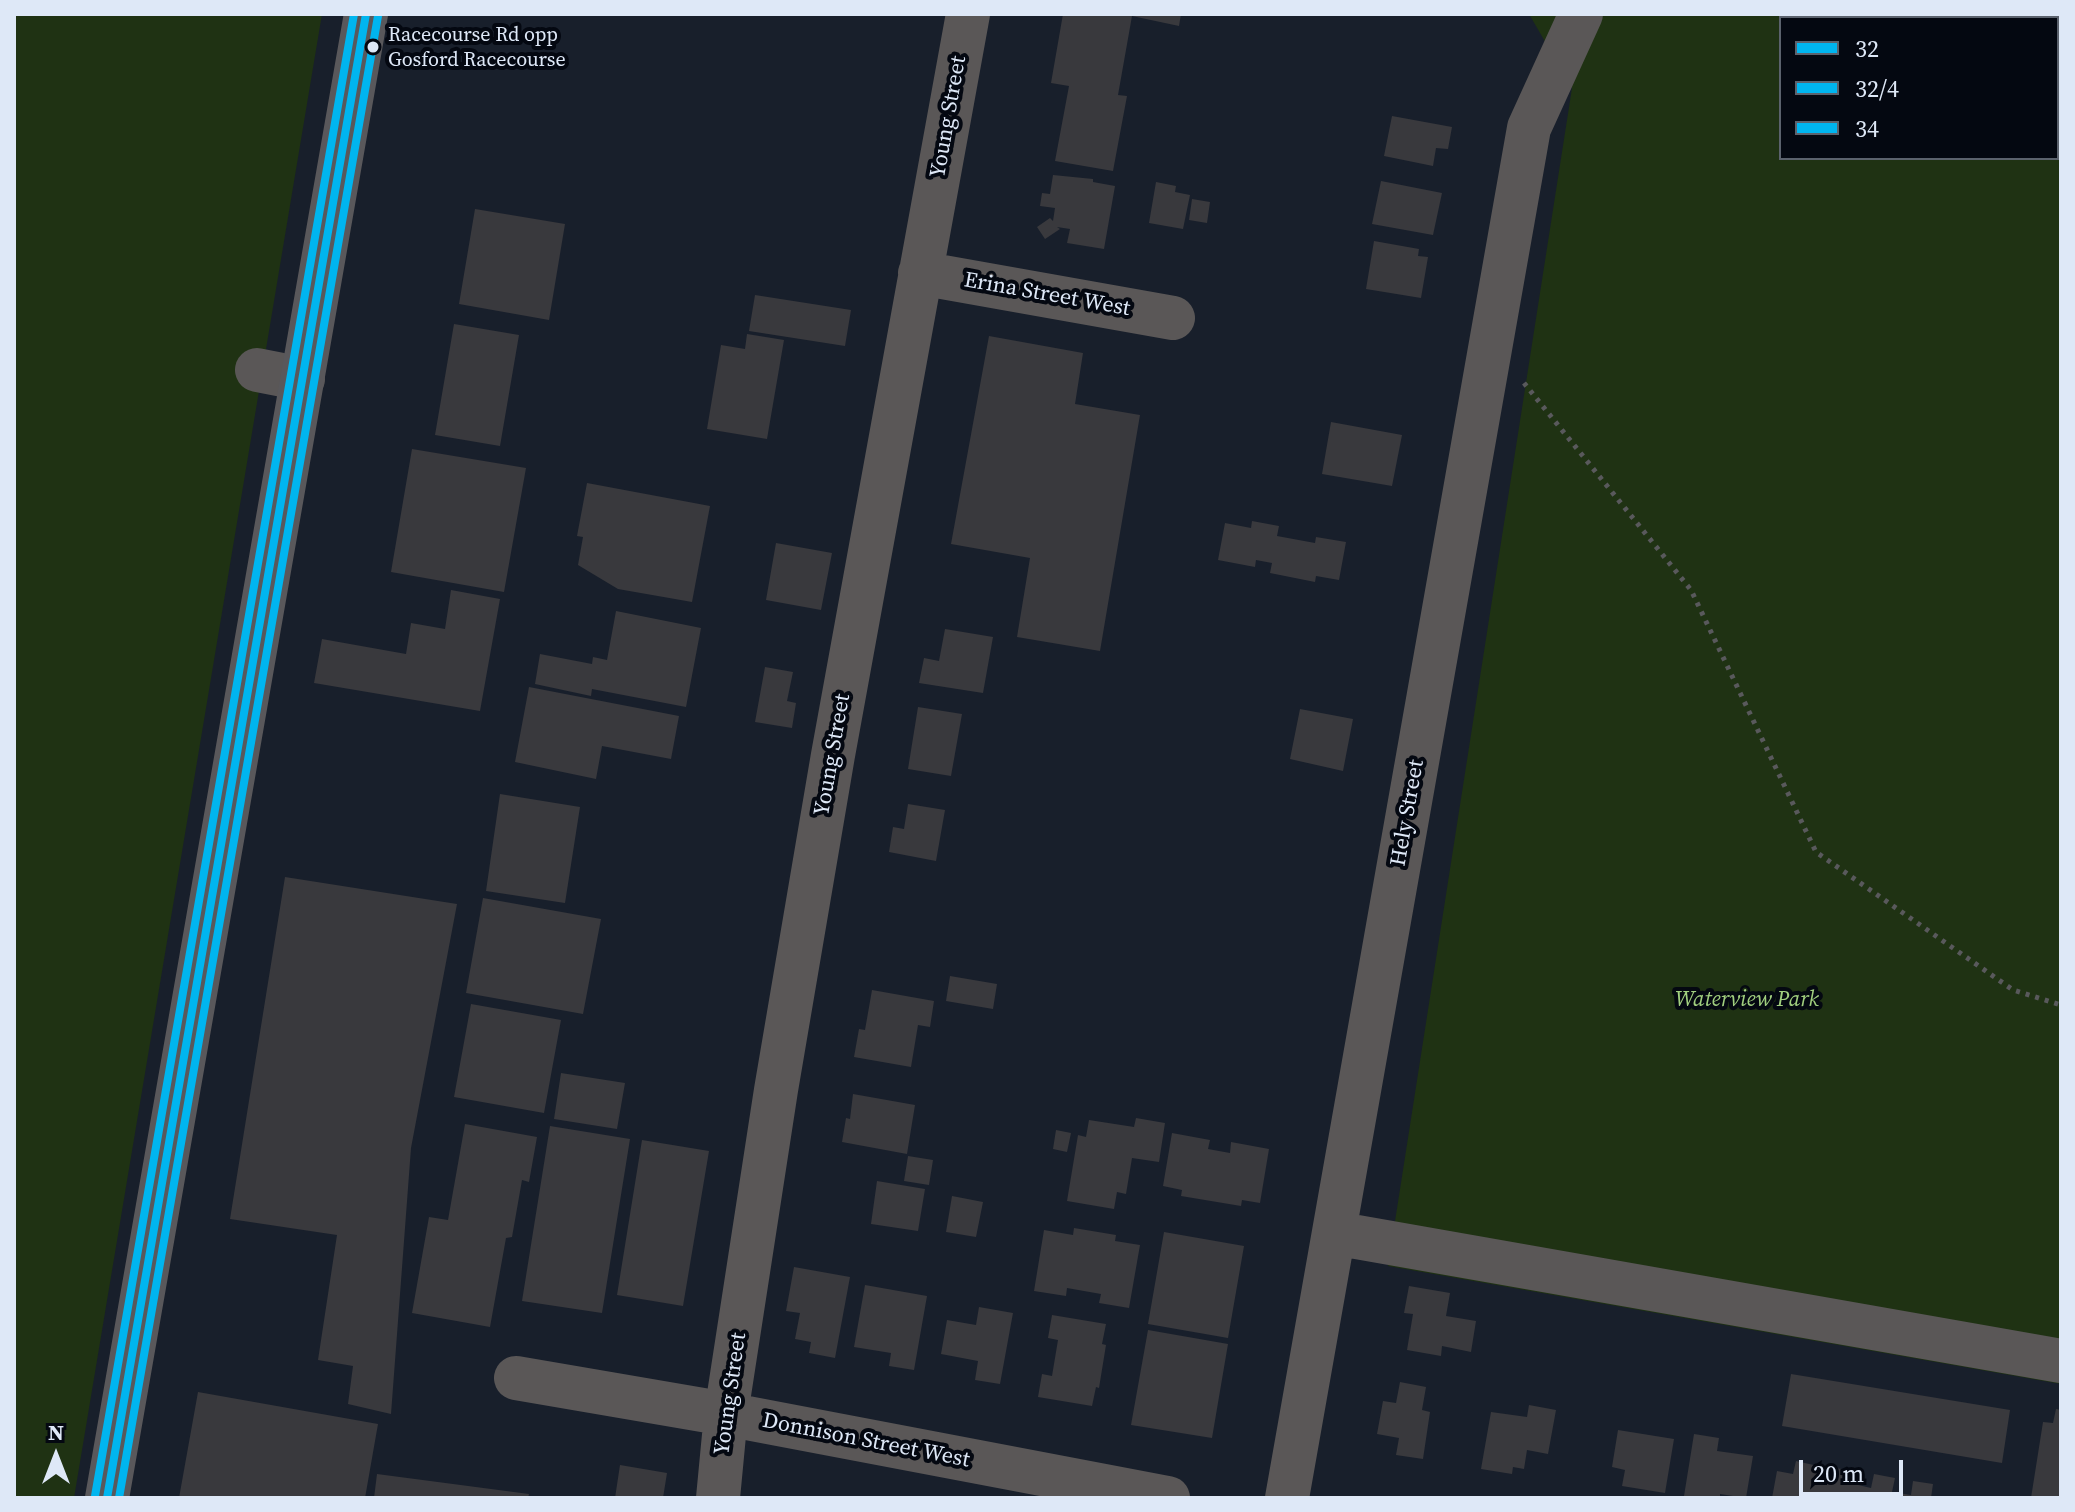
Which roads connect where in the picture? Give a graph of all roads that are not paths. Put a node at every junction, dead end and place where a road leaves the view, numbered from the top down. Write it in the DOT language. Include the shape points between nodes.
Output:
graph roads {
  1 [pos="366,14"];
  2 [pos="968,14"];
  3 [pos="1581,14"];
  4 [pos="920,273"];
  5 [pos="1173,318"];
  6 [pos="257,370"];
  7 [pos="303,379"];
  8 [pos="1334,1233"];
  9 [pos="2061,1361"];
  10 [pos="516,1378"];
  11 [pos="726,1414"];
  12 [pos="107,1498"];
  13 [pos="718,1498"];
  14 [pos="1168,1498"];
  15 [pos="1287,1498"];
  1 -- 7 [label="main road"];
  2 -- 4 [label="street, Young Street"];
  3 -- 8 [label="street, Hely Street" via="1529,128"];
  4 -- 5 [label="street, Erina Street West"];
  4 -- 11 [label="street, Young Street" via="776,1090"];
  6 -- 7 [label="street"];
  7 -- 12 [label="main road"];
  8 -- 9 [label="street"];
  8 -- 15 [label="street, Hely Street"];
  10 -- 11 [label="street, Donnison Street West"];
  11 -- 13 [label="street, Young Street"];
  11 -- 14 [label="street, Donnison Street West"];
}
